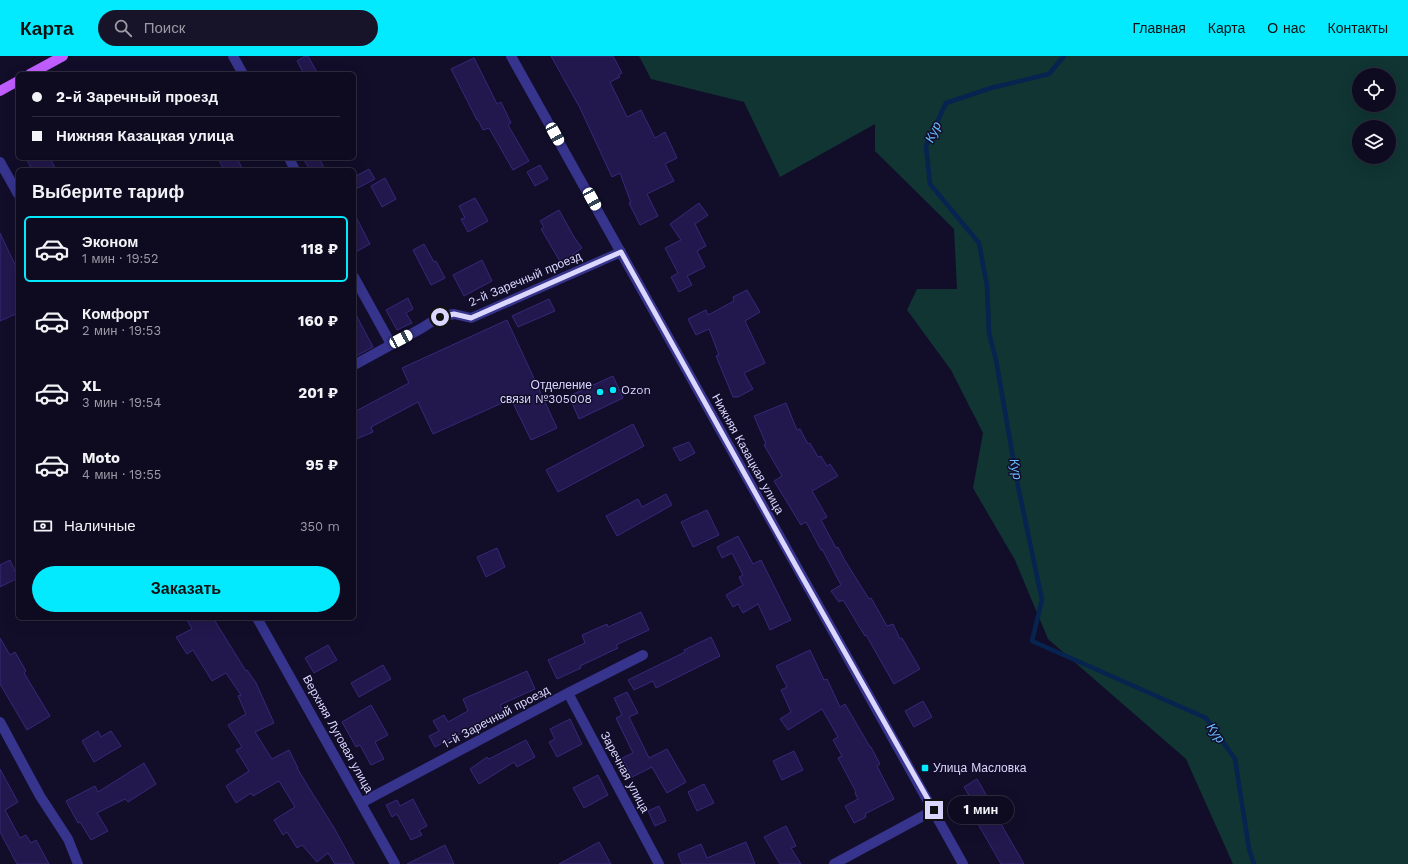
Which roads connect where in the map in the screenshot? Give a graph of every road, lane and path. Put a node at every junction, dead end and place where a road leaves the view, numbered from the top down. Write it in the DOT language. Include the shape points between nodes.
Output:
graph roads {
  1 [pos="63,56"];
  2 [pos="233,56"];
  3 [pos="510,56"];
  4 [pos="34,72"];
  5 [pos="242,72"];
  6 [pos="16,82"];
  7 [pos="0,91"];
  8 [pos="0,162"];
  9 [pos="16,190"];
  10 [pos="621,252"];
  11 [pos="356,281"];
  12 [pos="391,344"];
  13 [pos="356,364"];
  14 [pos="258,620"];
  15 [pos="643,655"];
  16 [pos="568,693"];
  17 [pos="0,722"];
  18 [pos="361,803"];
  19 [pos="934,810"];
  20 [pos="78,864"];
  21 [pos="394,864"];
  22 [pos="659,864"];
  23 [pos="834,864"];
  24 [pos="963,864"];
  1 -- 4 [label="main road"];
  2 -- 5 [label="street"];
  3 -- 10 [label="street, Нижняя Казацкая улица"];
  6 -- 7 [label="main road"];
  8 -- 9 [label="street"];
  10 -- 12 [label="street, 2-й Заречный проезд" via="471,318 454,314 440,317"];
  10 -- 19 [label="street, Нижняя Казацкая улица"];
  11 -- 12 [label="street"];
  12 -- 13 [label="street, 2-й Заречный проезд"];
  14 -- 18 [label="street, Верхняя Луговая улица"];
  15 -- 16 [label="street, 1-й Заречный проезд"];
  16 -- 18 [label="street, 1-й Заречный проезд"];
  16 -- 22 [label="street, Заречная улица"];
  17 -- 20 [label="street" via="40,796 68,838"];
  18 -- 21 [label="street, Верхняя Луговая улица"];
  19 -- 23 [label="street"];
  19 -- 24 [label="street, Нижняя Казацкая улица"];
}
